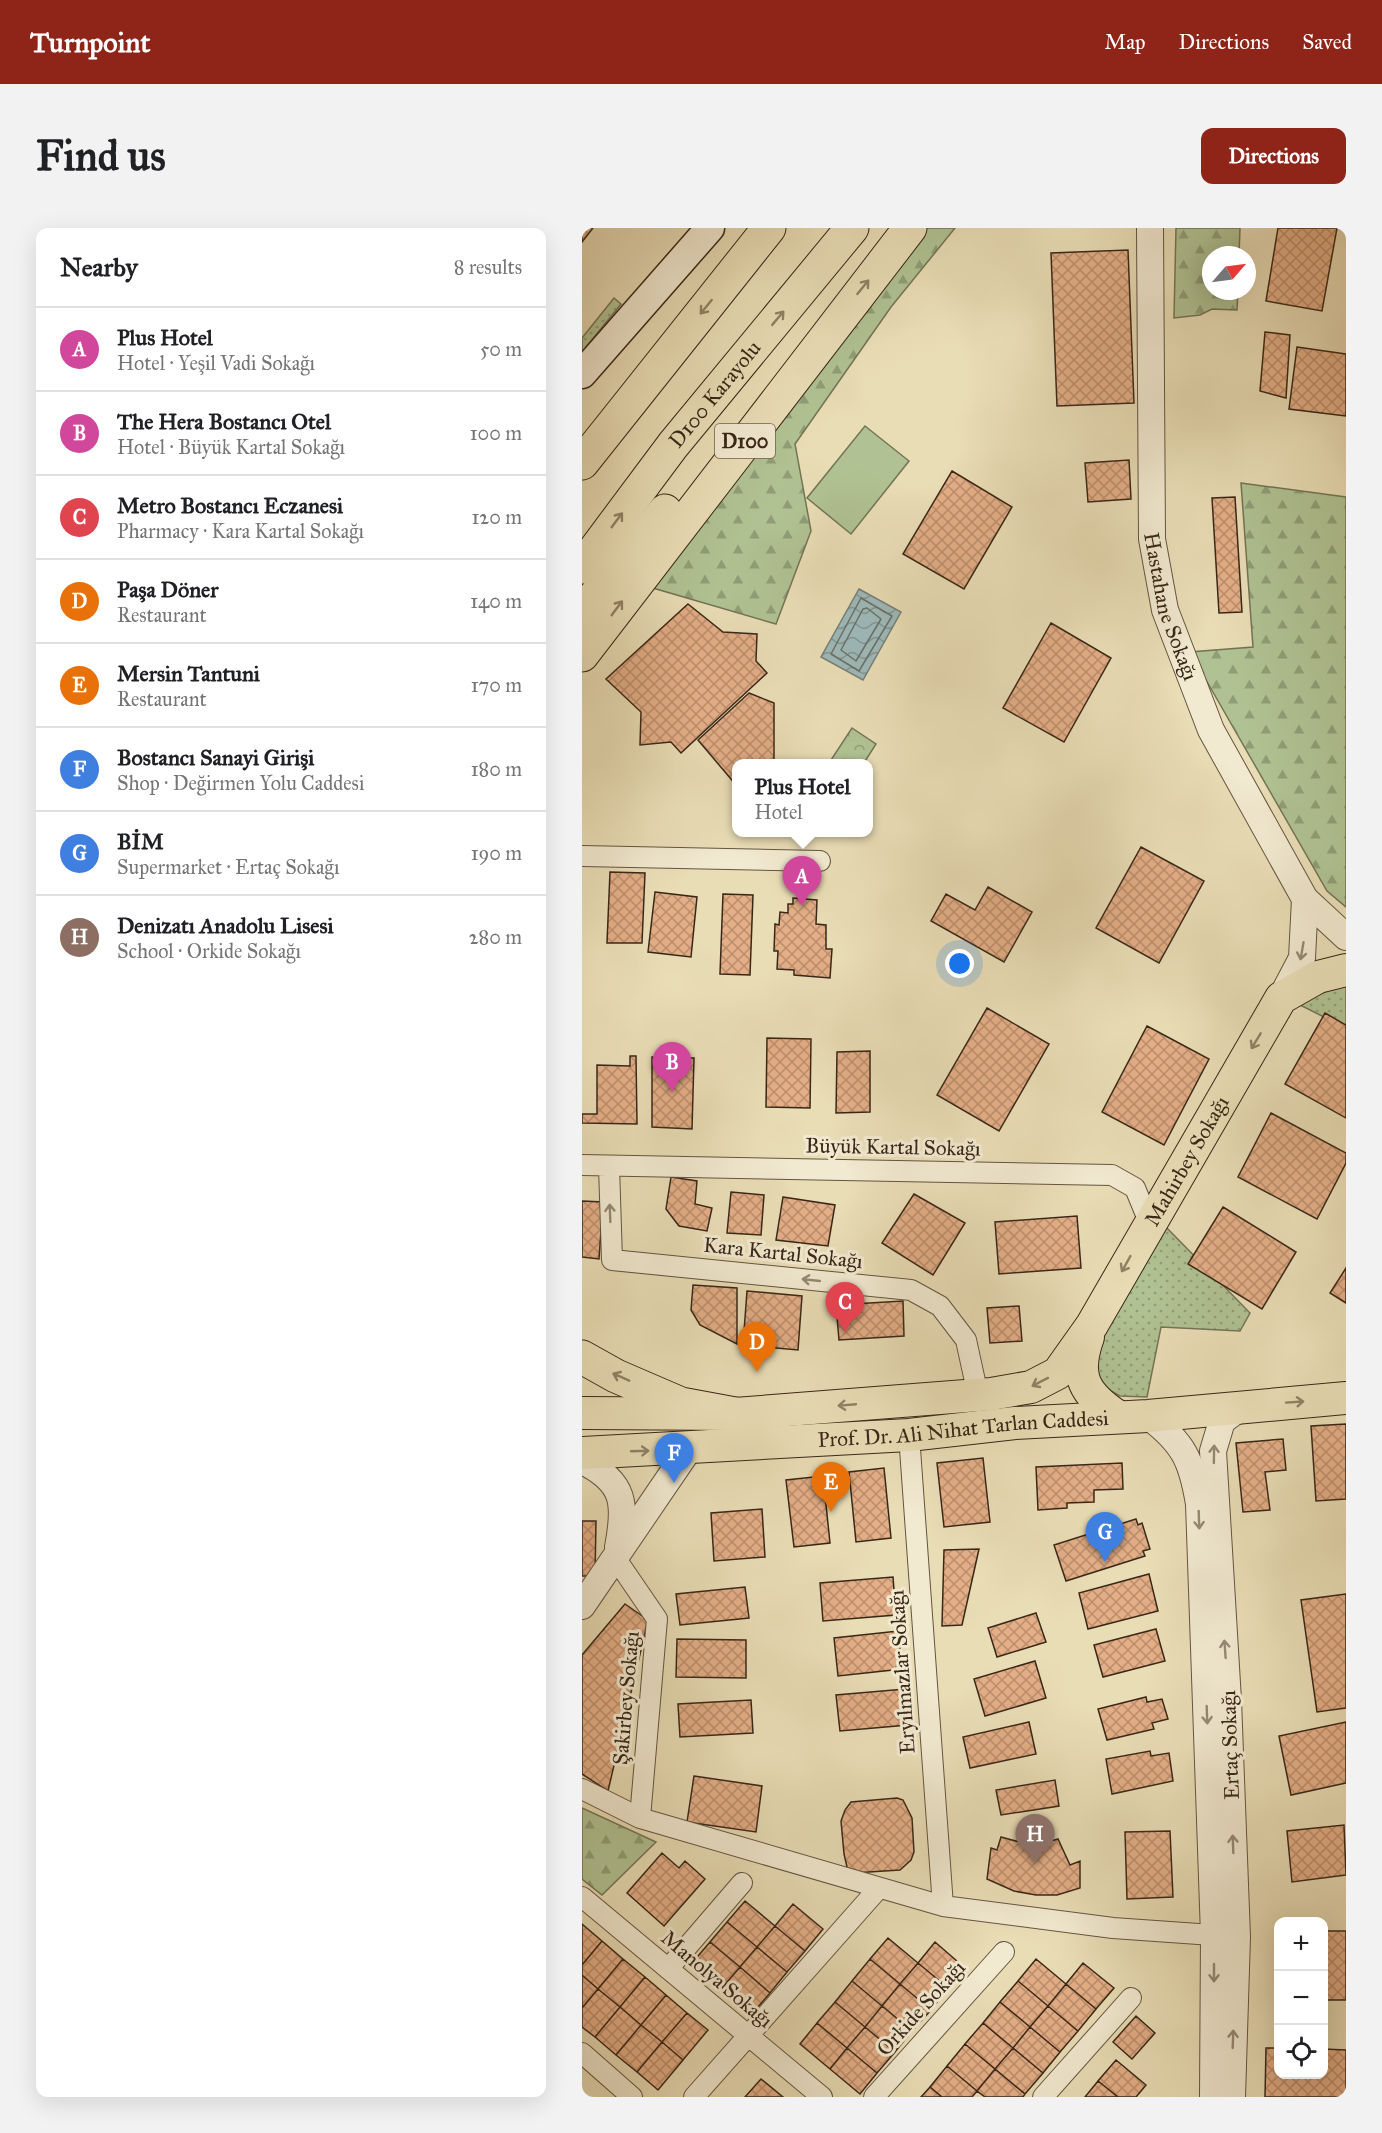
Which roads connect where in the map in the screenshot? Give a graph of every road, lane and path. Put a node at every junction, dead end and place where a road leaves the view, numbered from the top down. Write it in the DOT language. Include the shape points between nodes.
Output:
graph roads {
  1 [pos="769,228"];
  2 [pos="852,228"];
  3 [pos="910,228"];
  4 [pos="1150,228"];
  5 [pos="703,230"];
  6 [pos="839,317"];
  7 [pos="582,374"];
  8 [pos="582,463"];
  9 [pos="582,567"];
  10 [pos="582,612"];
  11 [pos="582,655"];
  12 [pos="582,856"];
  13 [pos="820,861"];
  14 [pos="1305,899"];
  15 [pos="1346,937"];
  16 [pos="1346,970"];
  17 [pos="1281,998"];
  18 [pos="582,1165"];
  19 [pos="609,1166"];
  20 [pos="1149,1222"];
  21 [pos="1092,1324"];
  22 [pos="582,1357"];
  23 [pos="978,1395"];
  24 [pos="1346,1398"];
  25 [pos="1244,1405"];
  26 [pos="582,1413"];
  27 [pos="735,1414"];
  28 [pos="1117,1416"];
  29 [pos="1148,1416"];
  30 [pos="909,1435"];
  31 [pos="689,1449"];
  32 [pos="582,1453"];
  33 [pos="582,1461"];
  34 [pos="616,1559"];
  35 [pos="582,1606"];
  36 [pos="582,1789"];
  37 [pos="640,1818"];
  38 [pos="742,1883"];
  39 [pos="878,1889"];
  40 [pos="582,1897"];
  41 [pos="943,1906"];
  42 [pos="1225,1936"];
  43 [pos="1004,1952"];
  44 [pos="668,1969"];
  45 [pos="1131,1998"];
  46 [pos="748,2035"];
  47 [pos="582,2053"];
  48 [pos="632,2097"];
  49 [pos="694,2097"];
  50 [pos="822,2097"];
  51 [pos="874,2097"];
  52 [pos="1043,2097"];
  53 [pos="1213,2097"];
  54 [pos="1232,2097"];
  1 -- 8 [label="highway, one-way"];
  9 -- 2 [label="highway, D100 Karayolu / D100, one-way" via="673,445"];
  6 -- 3 [label="highway, D100, one-way"];
  4 -- 14 [label="street, Hastahane Sokağı" via="1152,539 1165,610 1211,730"];
  5 -- 7 [label="main road"];
  6 -- 10 [label="highway" via="736,427"];
  11 -- 6 [label="highway, D100, one-way"];
  12 -- 13 [label="street"];
  14 -- 15 [label="street, Hastahane Sokağı"];
  14 -- 17 [label="street, Mahirbey Sokağı, one-way" via="1302,958"];
  16 -- 17 [label="main road, Mahirbey Sokağı" via="1318,977"];
  17 -- 20 [label="main road, Mahirbey Sokağı, one-way"];
  18 -- 19 [label="street, Büyük Kartal Sokağı"];
  19 -- 20 [label="street, Büyük Kartal Sokağı" via="1112,1175 1135,1188"];
  23 -- 19 [label="street, Kara Kartal Sokağı, one-way" via="966,1340 940,1306 912,1290 612,1260"];
  20 -- 21 [label="main road, Mahirbey Sokağı, one-way"];
  21 -- 23 [label="main road, Prof. Dr. Ali Nihat Tarlan Caddesi, one-way" via="1058,1373 1031,1387"];
  21 -- 28 [label="main road" via="1081,1357 1082,1377 1099,1404"];
  27 -- 22 [label="highway, one-way" via="681,1404"];
  23 -- 27 [label="main road, Prof. Dr. Ali Nihat Tarlan Caddesi, one-way"];
  25 -- 24 [label="main road, Prof. Dr. Ali Nihat Tarlan Caddesi, one-way"];
  25 -- 29 [label="main road, Prof. Dr. Ali Nihat Tarlan Caddesi"];
  42 -- 25 [label="street, Ertaç Sokağı, one-way" via="1228,1700 1214,1451 1222,1421"];
  26 -- 27 [label="main road, Prof. Dr. Ali Nihat Tarlan Caddesi"];
  28 -- 29 [label="main road, Prof. Dr. Ali Nihat Tarlan Caddesi"];
  28 -- 30 [label="main road, Prof. Dr. Ali Nihat Tarlan Caddesi"];
  29 -- 42 [label="street, Ertaç Sokağı, one-way" via="1171,1434 1187,1455 1198,1504"];
  30 -- 31 [label="main road, Prof. Dr. Ali Nihat Tarlan Caddesi"];
  30 -- 41 [label="street, Eryılmazlar Sokağı"];
  32 -- 31 [label="main road, Prof. Dr. Ali Nihat Tarlan Caddesi, one-way"];
  31 -- 34 [label="street"];
  33 -- 34 [label="street" via="595,1467 620,1496 624,1513"];
  34 -- 35 [label="street"];
  34 -- 37 [label="street, Şakirbey Sokağı" via="657,1620"];
  36 -- 37 [label="street"];
  37 -- 39 [label="street"];
  38 -- 44 [label="street"];
  39 -- 41 [label="street"];
  39 -- 46 [label="street"];
  40 -- 44 [label="street, Manolya Sokağı"];
  41 -- 42 [label="street" via="1113,1928"];
  42 -- 53 [label="street, Ertaç Sokağı, one-way"];
  54 -- 42 [label="street, Ertaç Sokağı, one-way"];
  43 -- 51 [label="street, Orkide Sokağı"];
  44 -- 46 [label="street, Manolya Sokağı"];
  45 -- 52 [label="street"];
  46 -- 49 [label="street"];
  46 -- 50 [label="street, Manolya Sokağı"];
  47 -- 48 [label="street"];
}
